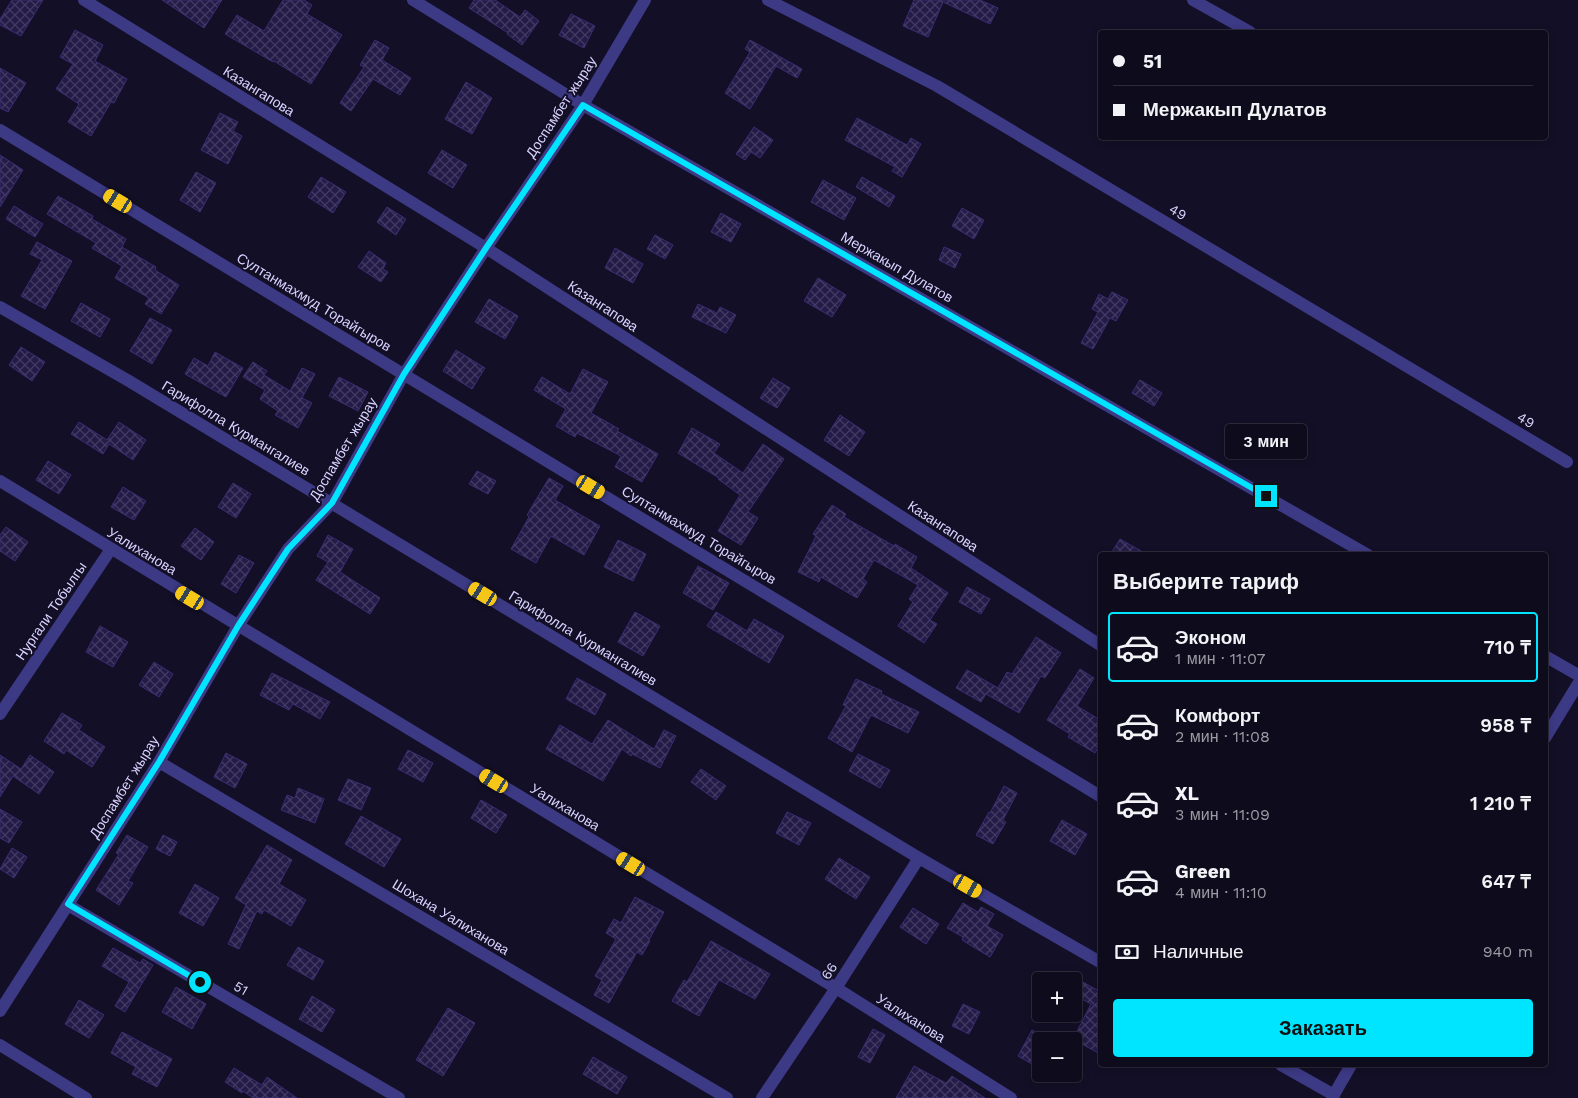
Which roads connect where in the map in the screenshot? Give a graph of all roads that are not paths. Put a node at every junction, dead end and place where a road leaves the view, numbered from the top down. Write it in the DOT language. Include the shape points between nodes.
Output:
graph roads {
  1 [pos="84,0"];
  2 [pos="414,0"];
  3 [pos="645,0"];
  4 [pos="768,0"];
  5 [pos="1193,0"];
  6 [pos="1246,30"];
  7 [pos="583,105"];
  8 [pos="0,130"];
  9 [pos="486,248"];
  10 [pos="0,308"];
  11 [pos="404,374"];
  12 [pos="1567,462"];
  13 [pos="0,481"];
  14 [pos="332,503"];
  15 [pos="111,549"];
  16 [pos="1363,552"];
  17 [pos="238,626"];
  18 [pos="1098,644"];
  19 [pos="1548,658"];
  20 [pos="1578,675"];
  21 [pos="1578,684"];
  22 [pos="0,714"];
  23 [pos="1548,733"];
  24 [pos="159,762"];
  25 [pos="1098,795"];
  26 [pos="919,858"];
  27 [pos="68,904"];
  28 [pos="1098,961"];
  29 [pos="836,988"];
  30 [pos="0,1011"];
  31 [pos="0,1045"];
  32 [pos="1284,1067"];
  33 [pos="1351,1067"];
  34 [pos="1333,1096"];
  35 [pos="86,1098"];
  36 [pos="399,1098"];
  37 [pos="727,1098"];
  38 [pos="762,1098"];
  39 [pos="1011,1098"];
  1 -- 9 [label="street, Казангапова"];
  2 -- 7 [label="street, Мержакып Дулатов"];
  3 -- 7 [label="street, Доспамбет жырау"];
  4 -- 12 [label="street, 49" via="937,86"];
  5 -- 6 [label="street"];
  7 -- 9 [label="street, Доспамбет жырау"];
  7 -- 16 [label="street, Мержакып Дулатов"];
  8 -- 11 [label="street, Султанмахмуд Торайгыров"];
  9 -- 11 [label="street, Доспамбет жырау"];
  9 -- 18 [label="street, Казангапова"];
  10 -- 14 [label="street, Гарифолла Курмангалиев"];
  11 -- 14 [label="street, Доспамбет жырау"];
  11 -- 25 [label="street, Султанмахмуд Торайгыров"];
  13 -- 15 [label="street, Уалиханова"];
  14 -- 17 [label="street, Доспамбет жырау" via="288,549"];
  14 -- 26 [label="street, Гарифолла Курмангалиев"];
  15 -- 17 [label="street, Уалиханова"];
  15 -- 22 [label="street, Нургали Тобылгы"];
  17 -- 24 [label="street, Доспамбет жырау"];
  17 -- 29 [label="street, Уалиханова"];
  19 -- 20 [label="street"];
  21 -- 23 [label="street"];
  24 -- 27 [label="street, Доспамбет жырау"];
  24 -- 37 [label="street, Шохана Уалиханова"];
  26 -- 28 [label="street, Гарифолла Курмангалиев"];
  26 -- 29 [label="street, 66"];
  27 -- 30 [label="street, Доспамбет жырау"];
  27 -- 36 [label="street, 51"];
  29 -- 38 [label="street, 66"];
  29 -- 39 [label="street, Уалиханова"];
  31 -- 35 [label="street"];
  32 -- 34 [label="street"];
  33 -- 34 [label="street"];
}
